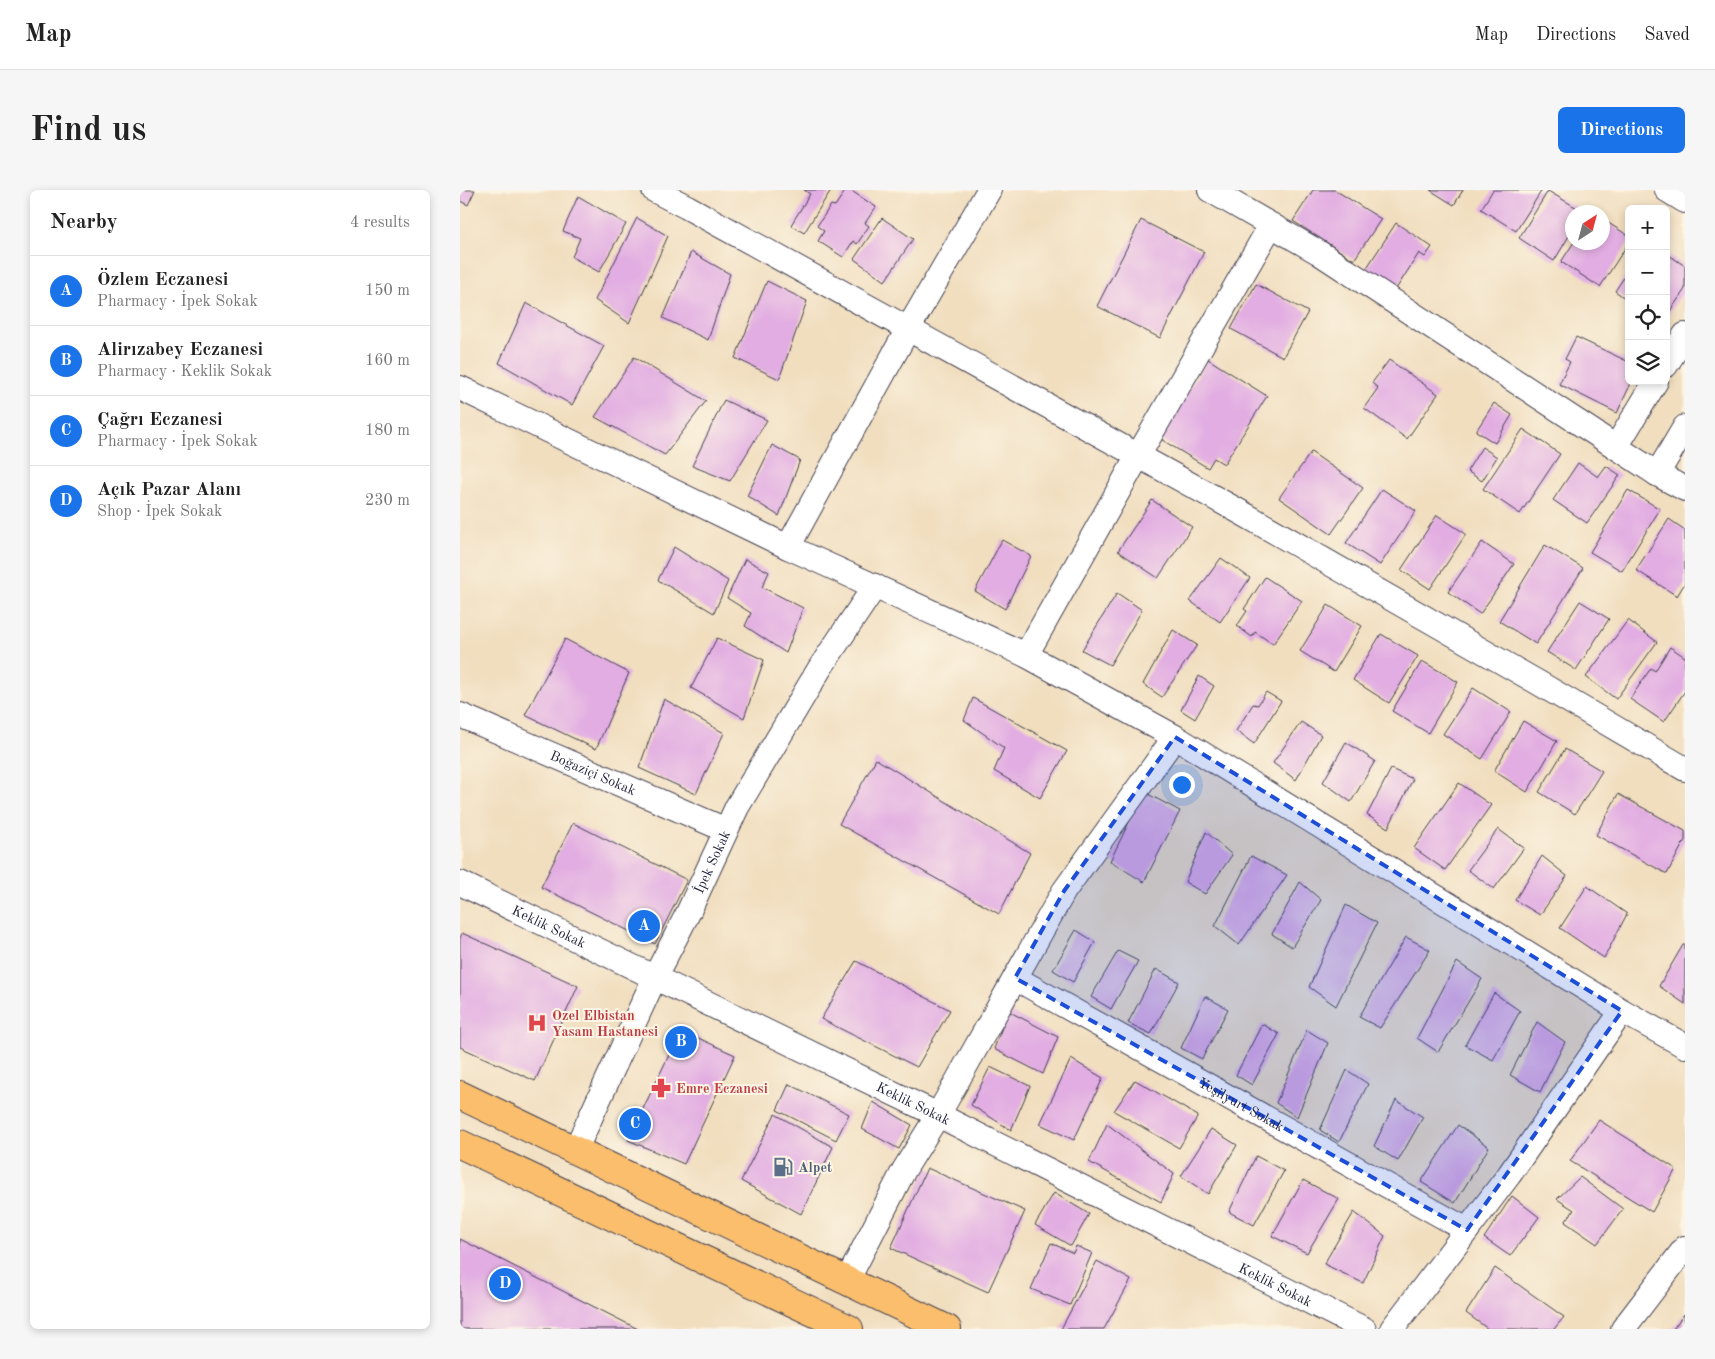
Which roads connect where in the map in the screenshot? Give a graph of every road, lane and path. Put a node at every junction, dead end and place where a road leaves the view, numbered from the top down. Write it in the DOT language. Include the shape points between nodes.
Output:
graph roads {
  1 [pos="654,190"];
  2 [pos="989,190"];
  3 [pos="1210,190"];
  4 [pos="1667,190"];
  5 [pos="1685,201"];
  6 [pos="1271,225"];
  7 [pos="908,329"];
  8 [pos="1685,335"];
  9 [pos="1670,359"];
  10 [pos="1654,385"];
  11 [pos="460,388"];
  12 [pos="1685,428"];
  13 [pos="1616,447"];
  14 [pos="1138,456"];
  15 [pos="1658,474"];
  16 [pos="1685,489"];
  17 [pos="788,547"];
  18 [pos="874,586"];
  19 [pos="1026,655"];
  20 [pos="460,714"];
  21 [pos="1175,737"];
  22 [pos="1685,769"];
  23 [pos="726,830"];
  24 [pos="460,883"];
  25 [pos="655,977"];
  26 [pos="1015,978"];
  27 [pos="1622,1011"];
  28 [pos="1685,1046"];
  29 [pos="460,1095"];
  30 [pos="938,1115"];
  31 [pos="460,1144"];
  32 [pos="575,1151"];
  33 [pos="1467,1230"];
  34 [pos="1685,1248"];
  35 [pos="848,1282"];
  36 [pos="849,1329"];
  37 [pos="947,1329"];
  38 [pos="1364,1329"];
  39 [pos="1392,1329"];
  40 [pos="1623,1329"];
  1 -- 7 [label="street"];
  2 -- 7 [label="street"];
  3 -- 6 [label="street"];
  4 -- 5 [label="street"];
  6 -- 13 [label="street" via="1318,252"];
  6 -- 14 [label="street"];
  7 -- 14 [label="street"];
  7 -- 17 [label="street"];
  8 -- 9 [label="street"];
  10 -- 13 [label="street"];
  11 -- 17 [label="street"];
  12 -- 15 [label="street"];
  13 -- 15 [label="street"];
  14 -- 19 [label="street"];
  14 -- 22 [label="street"];
  15 -- 16 [label="street"];
  17 -- 18 [label="street"];
  18 -- 19 [label="street"];
  18 -- 23 [label="street, İpek Sokak" via="820,668"];
  19 -- 21 [label="street"];
  20 -- 23 [label="street, Boğaziçi Sokak"];
  21 -- 26 [label="street" via="1064,891"];
  21 -- 27 [label="street"];
  23 -- 25 [label="street, İpek Sokak"];
  24 -- 25 [label="street, Keklik Sokak"];
  25 -- 30 [label="street, Keklik Sokak"];
  25 -- 32 [label="street, İpek Sokak"];
  26 -- 30 [label="street"];
  26 -- 33 [label="street, Yeşilyurt Sokak"];
  27 -- 28 [label="street"];
  27 -- 33 [label="street" via="1509,1175"];
  29 -- 32 [label="main road"];
  30 -- 35 [label="street" via="904,1170"];
  30 -- 38 [label="street, Keklik Sokak"];
  31 -- 36 [label="main road"];
  32 -- 35 [label="main road"];
  33 -- 39 [label="street"];
  34 -- 40 [label="street"];
  35 -- 37 [label="main road"];
}
